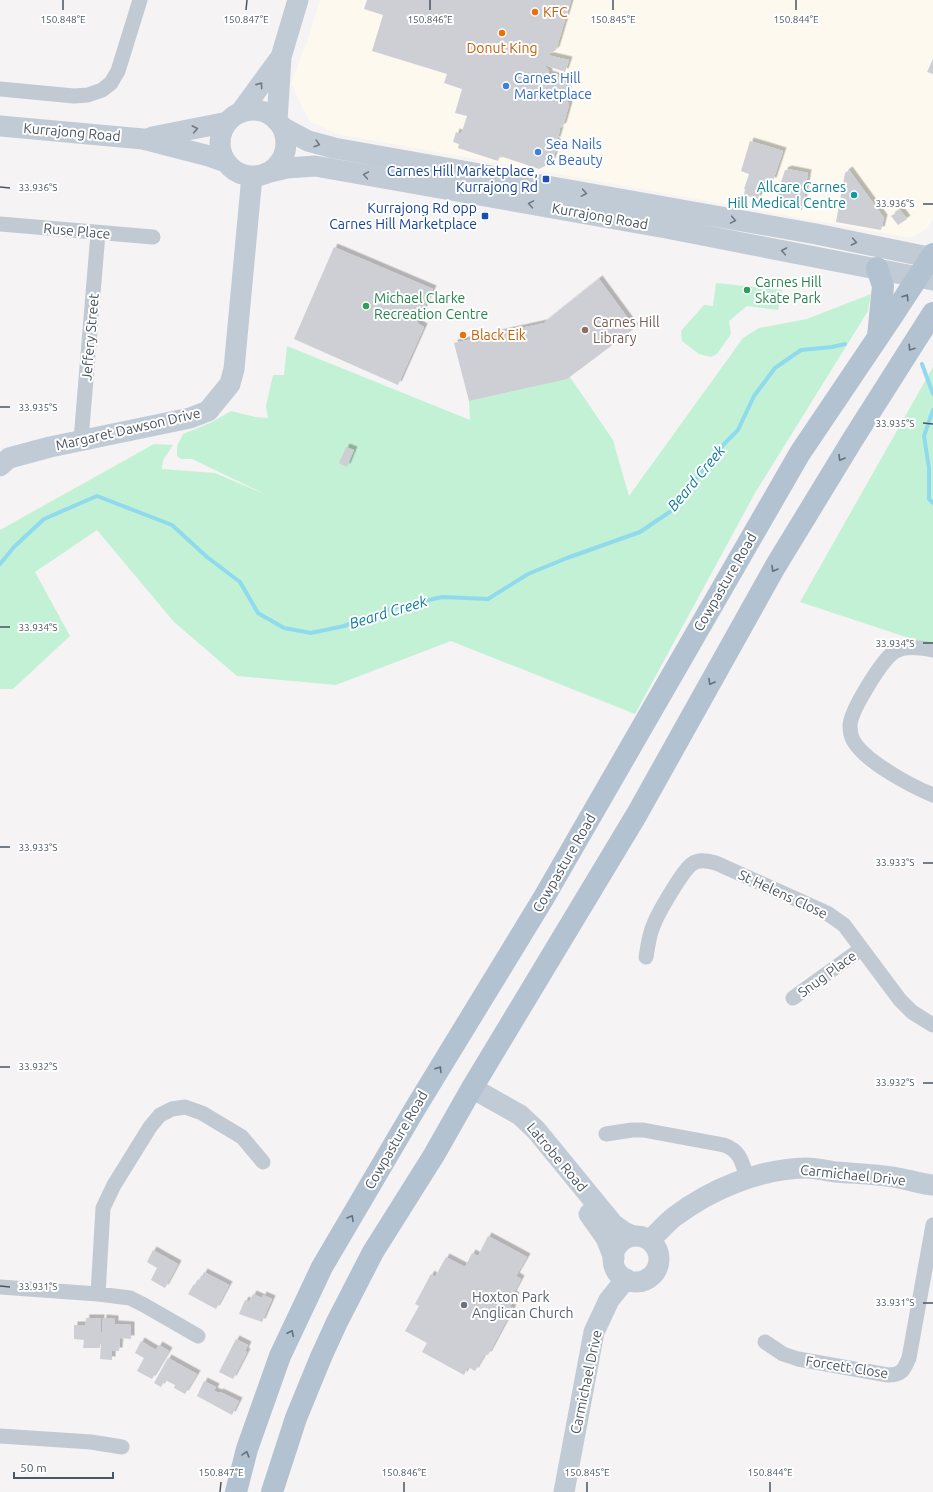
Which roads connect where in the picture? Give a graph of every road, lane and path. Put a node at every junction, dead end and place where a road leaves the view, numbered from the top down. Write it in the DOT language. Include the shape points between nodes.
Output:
graph roads {
  1 [pos="140,0"];
  2 [pos="298,0"];
  3 [pos="280,56"];
  4 [pos="0,89"];
  5 [pos="234,118"];
  6 [pos="279,124"];
  7 [pos="0,126"];
  8 [pos="143,139"];
  9 [pos="226,162"];
  10 [pos="259,175"];
  11 [pos="0,224"];
  12 [pos="98,233"];
  13 [pos="153,237"];
  14 [pos="932,257"];
  15 [pos="877,268"];
  16 [pos="926,278"];
  17 [pos="933,314"];
  18 [pos="877,339"];
  19 [pos="82,440"];
  20 [pos="0,466"];
  21 [pos="933,650"];
  22 [pos="933,795"];
  23 [pos="861,949"];
  24 [pos="646,957"];
  25 [pos="793,998"];
  26 [pos="933,1026"];
  27 [pos="468,1095"];
  28 [pos="606,1134"];
  29 [pos="263,1162"];
  30 [pos="747,1178"];
  31 [pos="933,1185"];
  32 [pos="933,1225"];
  33 [pos="641,1238"];
  34 [pos="614,1258"];
  35 [pos="626,1279"];
  36 [pos="0,1287"];
  37 [pos="98,1294"];
  38 [pos="198,1336"];
  39 [pos="765,1342"];
  40 [pos="0,1436"];
  41 [pos="122,1447"];
  42 [pos="236,1492"];
  43 [pos="272,1492"];
  44 [pos="564,1492"];
  1 -- 4 [label="street" via="118,71 111,83 102,90 74,96"];
  2 -- 3 [label="main road"];
  5 -- 3 [label="main road, one-way"];
  3 -- 6 [label="main road"];
  5 -- 6 [label="main road" via="250,111 260,111"];
  8 -- 5 [label="main road, one-way"];
  5 -- 9 [label="main road" via="223,129 220,137 220,146"];
  6 -- 10 [label="main road" via="285,136 284,154 274,169"];
  6 -- 14 [label="main road, Kurrajong Road, one-way" via="308,141 334,148"];
  7 -- 8 [label="main road, Kurrajong Road"];
  8 -- 9 [label="main road"];
  9 -- 10 [label="main road" via="243,175"];
  15 -- 10 [label="main road, Kurrajong Road, one-way" via="315,166 287,168"];
  10 -- 19 [label="main road, Margaret Dawson Drive" via="230,384 208,411 170,422"];
  11 -- 12 [label="street, Ruse Place"];
  12 -- 13 [label="street, Ruse Place"];
  12 -- 19 [label="street, Jeffery Street"];
  14 -- 16 [label="main road, Cowpasture Road"];
  15 -- 16 [label="main road, Kurrajong Road"];
  15 -- 18 [label="main road" via="883,286"];
  18 -- 16 [label="main road, Cowpasture Road, one-way"];
  17 -- 27 [label="main road, one-way" via="775,567 637,814"];
  42 -- 18 [label="main road, Cowpasture Road, one-way" via="247,1449 280,1356 322,1267 543,899 800,453"];
  19 -- 20 [label="main road, Margaret Dawson Drive" via="9,458"];
  21 -- 22 [label="street" via="906,648 886,659 856,709 850,725 853,740 860,750 906,781"];
  23 -- 24 [label="street, St Helens Close" via="844,925 827,913 706,860 692,864 683,874 654,924"];
  23 -- 25 [label="street, Snug Place"];
  23 -- 26 [label="street, St Helens Close" via="900,1000"];
  27 -- 33 [label="main road, Latrobe Road" via="528,1121 613,1224 624,1232"];
  27 -- 34 [label="main road, Latrobe Road" via="526,1137 594,1220 606,1238"];
  27 -- 43 [label="main road" via="373,1252 336,1322 296,1418"];
  28 -- 30 [label="street" via="643,1130 724,1145 738,1154"];
  29 -- 37 [label="street" via="242,1137 202,1113 185,1107 172,1109 160,1115 118,1178 103,1208"];
  30 -- 31 [label="main road, Carmichael Drive" via="794,1169 816,1168"];
  30 -- 33 [label="main road, Carmichael Drive" via="698,1201"];
  32 -- 39 [label="street, Forcett Close" via="909,1358 902,1372 888,1375 798,1359 783,1354"];
  33 -- 34 [label="main road" via="622,1241 614,1252"];
  33 -- 35 [label="main road" via="658,1251 656,1270 652,1276 639,1281"];
  34 -- 35 [label="main road" via="617,1270"];
  35 -- 44 [label="main road, Carmichael Drive" via="609,1300 594,1332"];
  36 -- 37 [label="street"];
  37 -- 38 [label="street" via="137,1301"];
  40 -- 41 [label="street" via="91,1442"];
}
